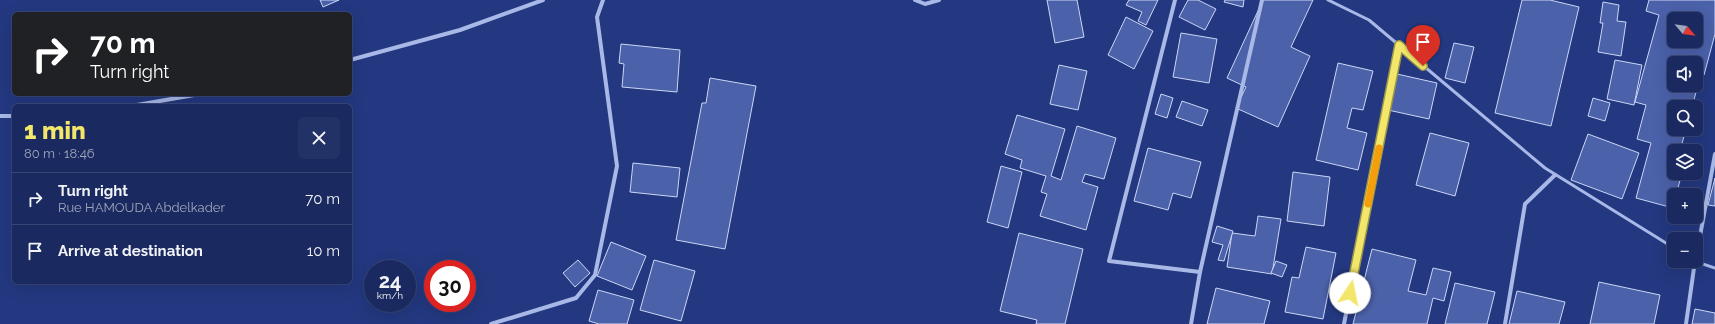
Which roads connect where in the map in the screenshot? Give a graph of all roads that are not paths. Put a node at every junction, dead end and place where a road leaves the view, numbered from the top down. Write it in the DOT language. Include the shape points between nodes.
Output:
graph roads {
  1 [pos="543,0"];
  2 [pos="603,0"];
  3 [pos="915,0"];
  4 [pos="939,0"];
  5 [pos="1175,0"];
  6 [pos="1262,0"];
  7 [pos="1328,0"];
  8 [pos="1399,45"];
  9 [pos="352,59"];
  10 [pos="188,96"];
  11 [pos="142,104"];
  12 [pos="0,116"];
  13 [pos="12,116"];
  14 [pos="1715,154"];
  15 [pos="1555,175"];
  16 [pos="1701,232"];
  17 [pos="1667,244"];
  18 [pos="1703,264"];
  19 [pos="1694,268"];
  20 [pos="1715,268"];
  21 [pos="1200,272"];
  22 [pos="491,324"];
  23 [pos="1191,324"];
  24 [pos="1344,324"];
  25 [pos="1505,324"];
  26 [pos="1686,324"];
  1 -- 9 [label="street" via="460,30"];
  2 -- 22 [label="street" via="597,17 616,166 595,275 576,298"];
  3 -- 4 [label="street" via="925,4"];
  5 -- 21 [label="street" via="1109,261"];
  6 -- 21 [label="street"];
  7 -- 8 [label="lane" via="1369,20"];
  8 -- 15 [label="lane"];
  8 -- 24 [label="street"];
  10 -- 11 [label="street"];
  12 -- 13 [label="street"];
  14 -- 16 [label="street"];
  15 -- 17 [label="lane"];
  15 -- 25 [label="street" via="1525,204"];
  18 -- 20 [label="lane"];
  19 -- 26 [label="street"];
  21 -- 23 [label="street"];
}
